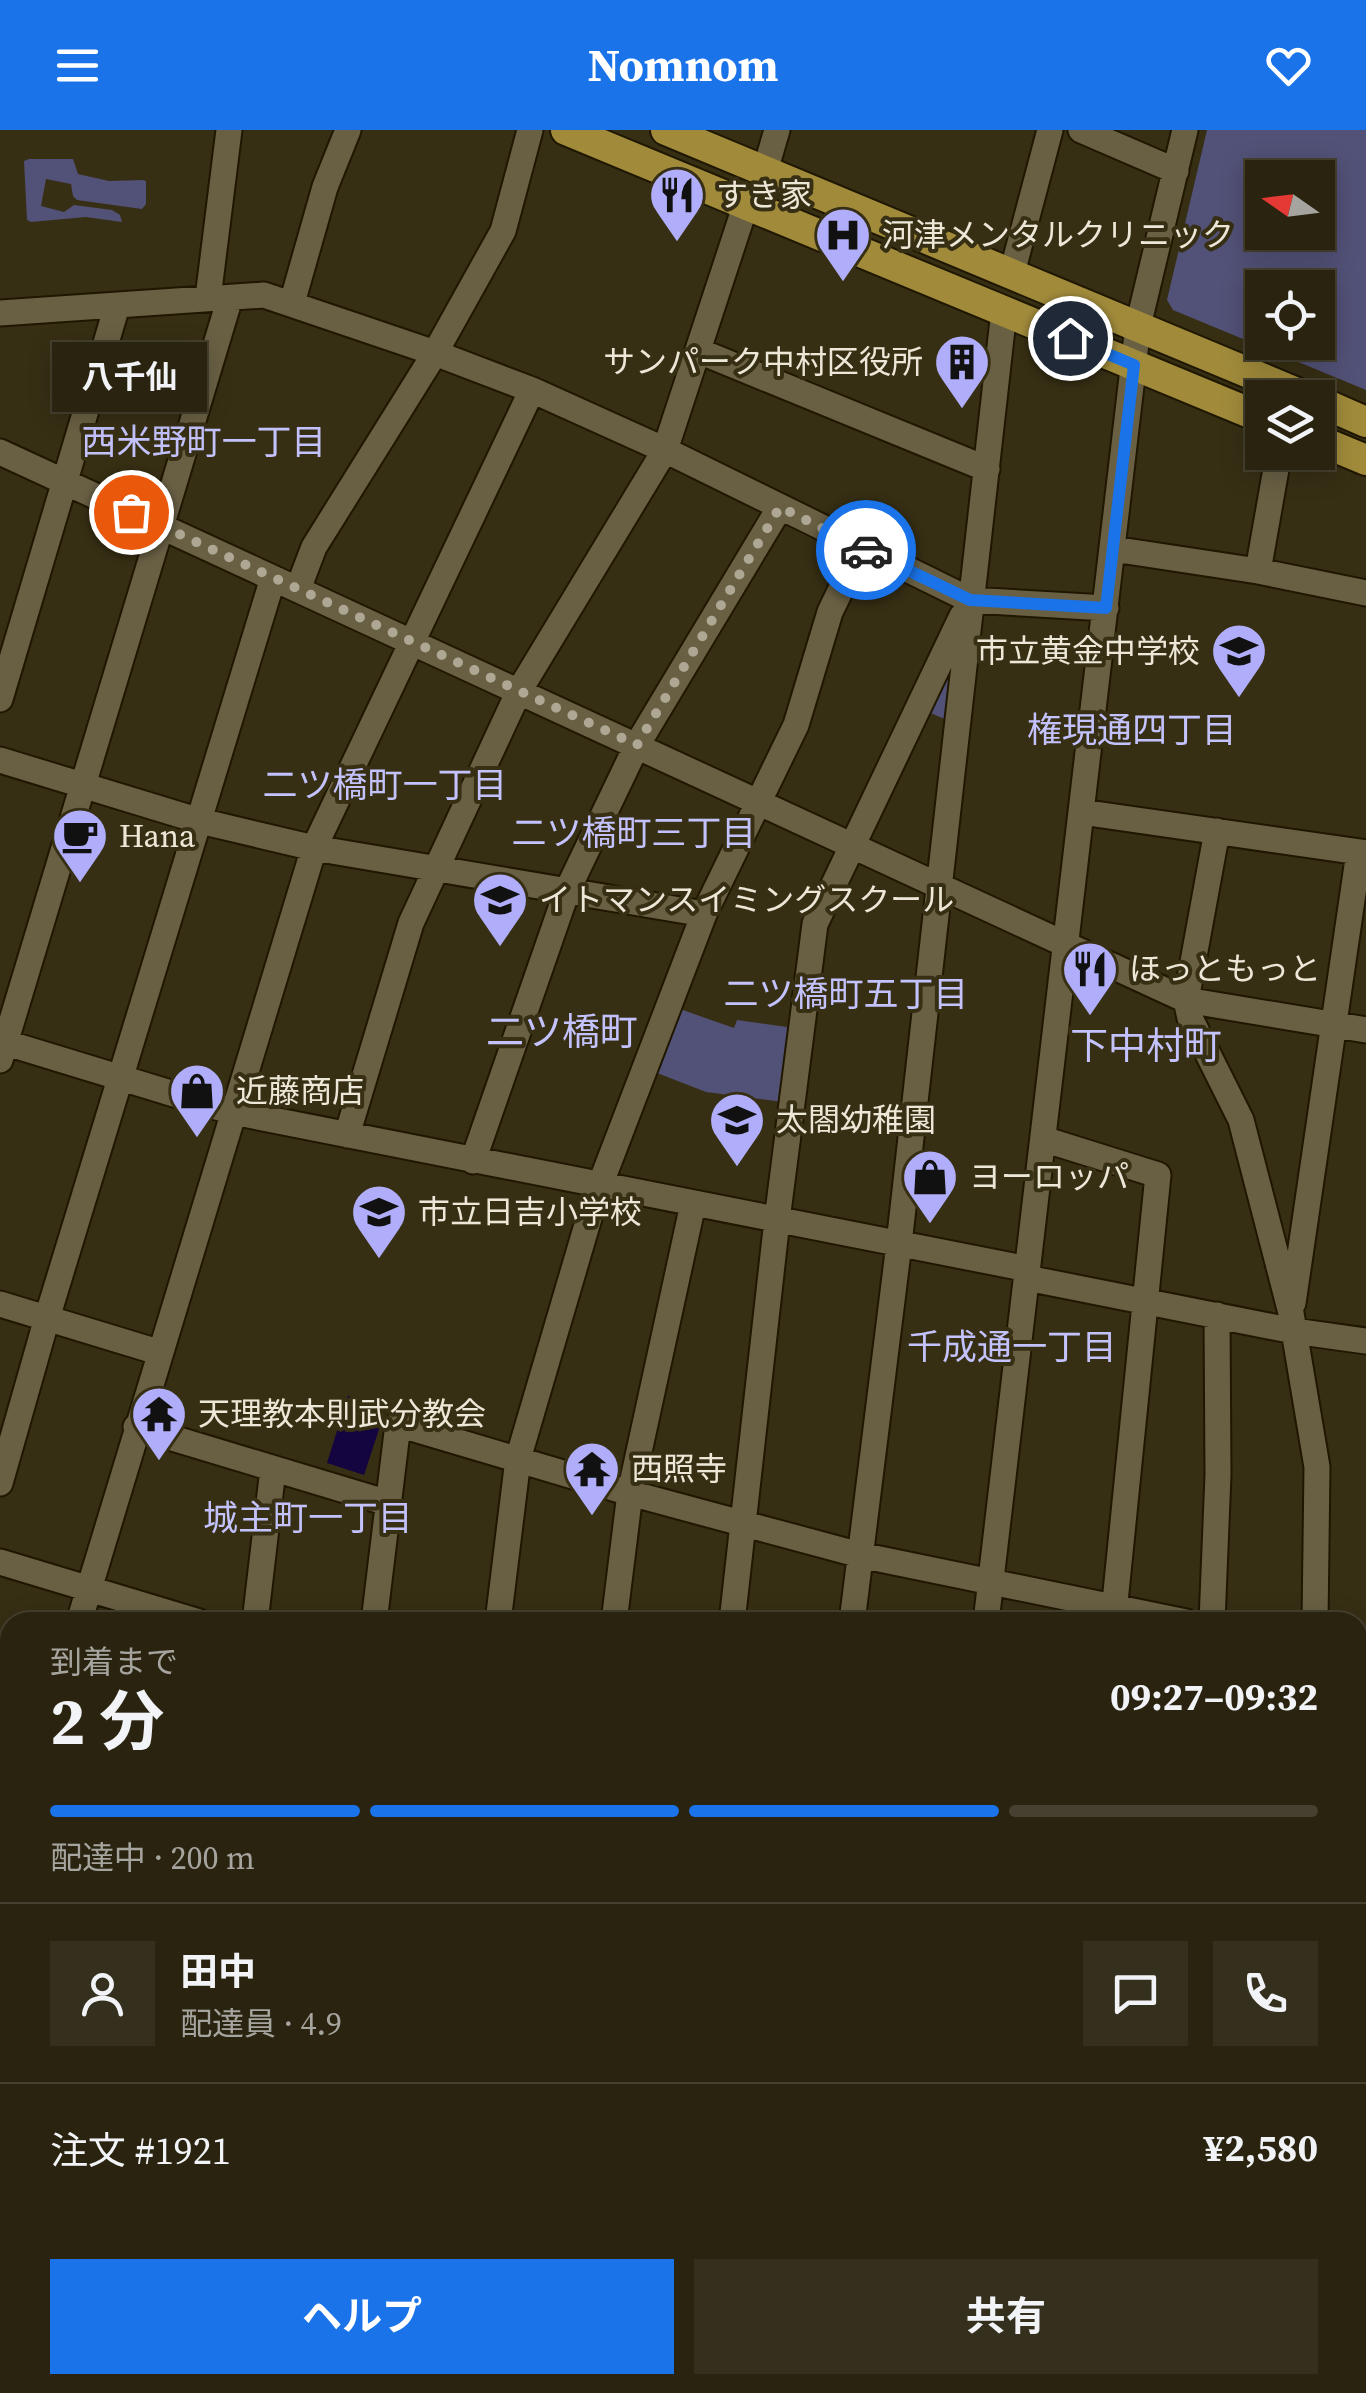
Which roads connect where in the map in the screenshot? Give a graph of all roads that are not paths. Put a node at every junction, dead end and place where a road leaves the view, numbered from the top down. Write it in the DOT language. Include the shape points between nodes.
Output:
graph roads {
  1 [pos="229,130"];
  2 [pos="348,130"];
  3 [pos="530,130"];
  4 [pos="566,130"];
  5 [pos="666,130"];
  6 [pos="778,130"];
  7 [pos="1050,130"];
  8 [pos="1081,130"];
  9 [pos="1185,130"];
  10 [pos="1176,170"];
  11 [pos="765,171"];
  12 [pos="746,204"];
  13 [pos="1012,274"];
  14 [pos="219,298"];
  15 [pos="292,303"];
  16 [pos="117,306"];
  17 [pos="1004,311"];
  18 [pos="2,320"];
  19 [pos="1138,326"];
  20 [pos="699,351"];
  21 [pos="435,353"];
  22 [pos="1134,365"];
  23 [pos="1266,380"];
  24 [pos="532,390"];
  25 [pos="1335,408"];
  26 [pos="1245,411"];
  27 [pos="1366,422"];
  28 [pos="1335,447"];
  29 [pos="664,450"];
  30 [pos="0,452"];
  31 [pos="1366,460"];
  32 [pos="987,468"];
  33 [pos="1275,470"];
  34 [pos="67,482"];
  35 [pos="780,507"];
  36 [pos="163,527"];
  37 [pos="861,548"];
  38 [pos="1113,549"];
  39 [pos="1258,571"];
  40 [pos="273,578"];
  41 [pos="298,589"];
  42 [pos="1366,593"];
  43 [pos="970,600"];
  44 [pos="1106,608"];
  45 [pos="412,642"];
  46 [pos="518,691"];
  47 [pos="0,698"];
  48 [pos="637,745"];
  49 [pos="0,760"];
  50 [pos="83,786"];
  51 [pos="758,802"];
  52 [pos="1081,812"];
  53 [pos="200,821"];
  54 [pos="1217,831"];
  55 [pos="852,844"];
  56 [pos="314,848"];
  57 [pos="1363,852"];
  58 [pos="434,870"];
  59 [pos="940,886"];
  60 [pos="568,891"];
  61 [pos="704,914"];
  62 [pos="1066,942"];
  63 [pos="1186,1000"];
  64 [pos="1335,1025"];
  65 [pos="1366,1030"];
  66 [pos="2,1048"];
  67 [pos="120,1078"];
  68 [pos="233,1112"];
  69 [pos="347,1135"];
  70 [pos="1043,1139"];
  71 [pos="473,1161"];
  72 [pos="600,1185"];
  73 [pos="693,1204"];
  74 [pos="777,1220"];
  75 [pos="899,1244"];
  76 [pos="1027,1274"];
  77 [pos="1146,1299"];
  78 [pos="0,1304"];
  79 [pos="1217,1315"];
  80 [pos="46,1318"];
  81 [pos="1292,1322"];
  82 [pos="1366,1341"];
  83 [pos="158,1352"];
  84 [pos="136,1427"];
  85 [pos="518,1460"];
  86 [pos="273,1469"];
  87 [pos="0,1483"];
  88 [pos="630,1493"];
  89 [pos="388,1503"];
  90 [pos="743,1525"];
  91 [pos="860,1554"];
  92 [pos="0,1562"];
  93 [pos="991,1582"];
  94 [pos="89,1590"];
  95 [pos="82,1612"];
  96 [pos="160,1612"];
  97 [pos="257,1612"];
  98 [pos="375,1612"];
  99 [pos="499,1612"];
  100 [pos="615,1612"];
  101 [pos="733,1612"];
  102 [pos="853,1612"];
  103 [pos="987,1612"];
  104 [pos="1106,1612"];
  105 [pos="1114,1612"];
  106 [pos="1212,1612"];
  107 [pos="1315,1612"];
  1 -- 14 [label="street"];
  2 -- 15 [label="street"];
  3 -- 21 [label="street" via="503,231"];
  4 -- 12 [label="main road"];
  5 -- 11 [label="main road"];
  6 -- 11 [label="street"];
  7 -- 13 [label="street"];
  8 -- 10 [label="street"];
  9 -- 10 [label="street"];
  10 -- 19 [label="street"];
  11 -- 13 [label="main road"];
  12 -- 17 [label="main road"];
  12 -- 20 [label="street"];
  13 -- 19 [label="main road"];
  14 -- 15 [label="street" via="264,295"];
  14 -- 16 [label="street"];
  14 -- 36 [label="street"];
  15 -- 21 [label="street"];
  16 -- 18 [label="street"];
  16 -- 34 [label="street"];
  17 -- 22 [label="main road"];
  17 -- 32 [label="street"];
  19 -- 22 [label="street"];
  19 -- 23 [label="main road"];
  20 -- 29 [label="street"];
  20 -- 32 [label="street"];
  21 -- 24 [label="street"];
  21 -- 41 [label="street" via="314,547"];
  22 -- 26 [label="main road"];
  22 -- 38 [label="street"];
  24 -- 29 [label="street"];
  24 -- 45 [label="street"];
  25 -- 27 [label="main road"];
  28 -- 31 [label="main road"];
  29 -- 35 [label="street"];
  29 -- 46 [label="street"];
  30 -- 34 [label="street"];
  32 -- 43 [label="street"];
  33 -- 39 [label="street"];
  34 -- 36 [label="street"];
  34 -- 47 [label="street"];
  35 -- 37 [label="street"];
  35 -- 48 [label="street"];
  36 -- 40 [label="street"];
  36 -- 50 [label="street"];
  37 -- 43 [label="street"];
  37 -- 51 [label="street" via="830,612 796,725"];
  38 -- 39 [label="street"];
  38 -- 44 [label="street"];
  39 -- 42 [label="street"];
  40 -- 41 [label="street"];
  40 -- 53 [label="street"];
  41 -- 45 [label="street"];
  43 -- 44 [label="street"];
  43 -- 55 [label="street"];
  43 -- 59 [label="street"];
  44 -- 52 [label="street"];
  45 -- 46 [label="street"];
  45 -- 56 [label="street"];
  46 -- 48 [label="street"];
  46 -- 58 [label="street"];
  48 -- 51 [label="street"];
  48 -- 60 [label="street"];
  49 -- 50 [label="street"];
  50 -- 53 [label="street"];
  50 -- 66 [label="street"];
  51 -- 55 [label="street"];
  51 -- 61 [label="street"];
  52 -- 54 [label="street"];
  52 -- 62 [label="street"];
  53 -- 56 [label="street"];
  53 -- 67 [label="street"];
  54 -- 57 [label="street"];
  54 -- 63 [label="street"];
  55 -- 59 [label="street"];
  55 -- 74 [label="street" via="816,924"];
  56 -- 58 [label="street"];
  56 -- 68 [label="street"];
  57 -- 64 [label="street"];
  58 -- 60 [label="street"];
  58 -- 69 [label="street" via="411,923"];
  59 -- 62 [label="street"];
  59 -- 75 [label="street"];
  60 -- 61 [label="street"];
  60 -- 71 [label="street"];
  61 -- 72 [label="street"];
  62 -- 63 [label="street"];
  62 -- 70 [label="street"];
  63 -- 64 [label="street"];
  63 -- 81 [label="street" via="1240,1120"];
  64 -- 65 [label="street"];
  64 -- 81 [label="street"];
  66 -- 67 [label="street"];
  67 -- 68 [label="street"];
  67 -- 80 [label="street"];
  68 -- 69 [label="street"];
  68 -- 83 [label="street"];
  69 -- 71 [label="street"];
  70 -- 76 [label="street"];
  70 -- 77 [label="street" via="1158,1175"];
  71 -- 72 [label="street"];
  72 -- 73 [label="street"];
  72 -- 85 [label="street"];
  73 -- 74 [label="street"];
  73 -- 88 [label="street"];
  74 -- 75 [label="street"];
  74 -- 90 [label="street"];
  75 -- 76 [label="street"];
  75 -- 91 [label="street"];
  76 -- 77 [label="street"];
  76 -- 93 [label="street"];
  77 -- 79 [label="street"];
  77 -- 105 [label="street"];
  78 -- 80 [label="street"];
  79 -- 81 [label="street"];
  79 -- 106 [label="street"];
  80 -- 83 [label="street"];
  80 -- 87 [label="street"];
  81 -- 82 [label="street"];
  81 -- 107 [label="street" via="1317,1468"];
  83 -- 84 [label="street"];
  84 -- 86 [label="street"];
  84 -- 94 [label="street"];
  85 -- 88 [label="street"];
  85 -- 89 [label="street" via="398,1424"];
  85 -- 99 [label="street"];
  86 -- 89 [label="street"];
  86 -- 97 [label="street"];
  88 -- 90 [label="street"];
  88 -- 100 [label="street"];
  89 -- 98 [label="street"];
  90 -- 91 [label="street"];
  90 -- 101 [label="street"];
  91 -- 93 [label="street"];
  91 -- 102 [label="street"];
  92 -- 94 [label="street"];
  93 -- 103 [label="street"];
  93 -- 104 [label="street"];
  94 -- 95 [label="street"];
  94 -- 96 [label="street"];
}
